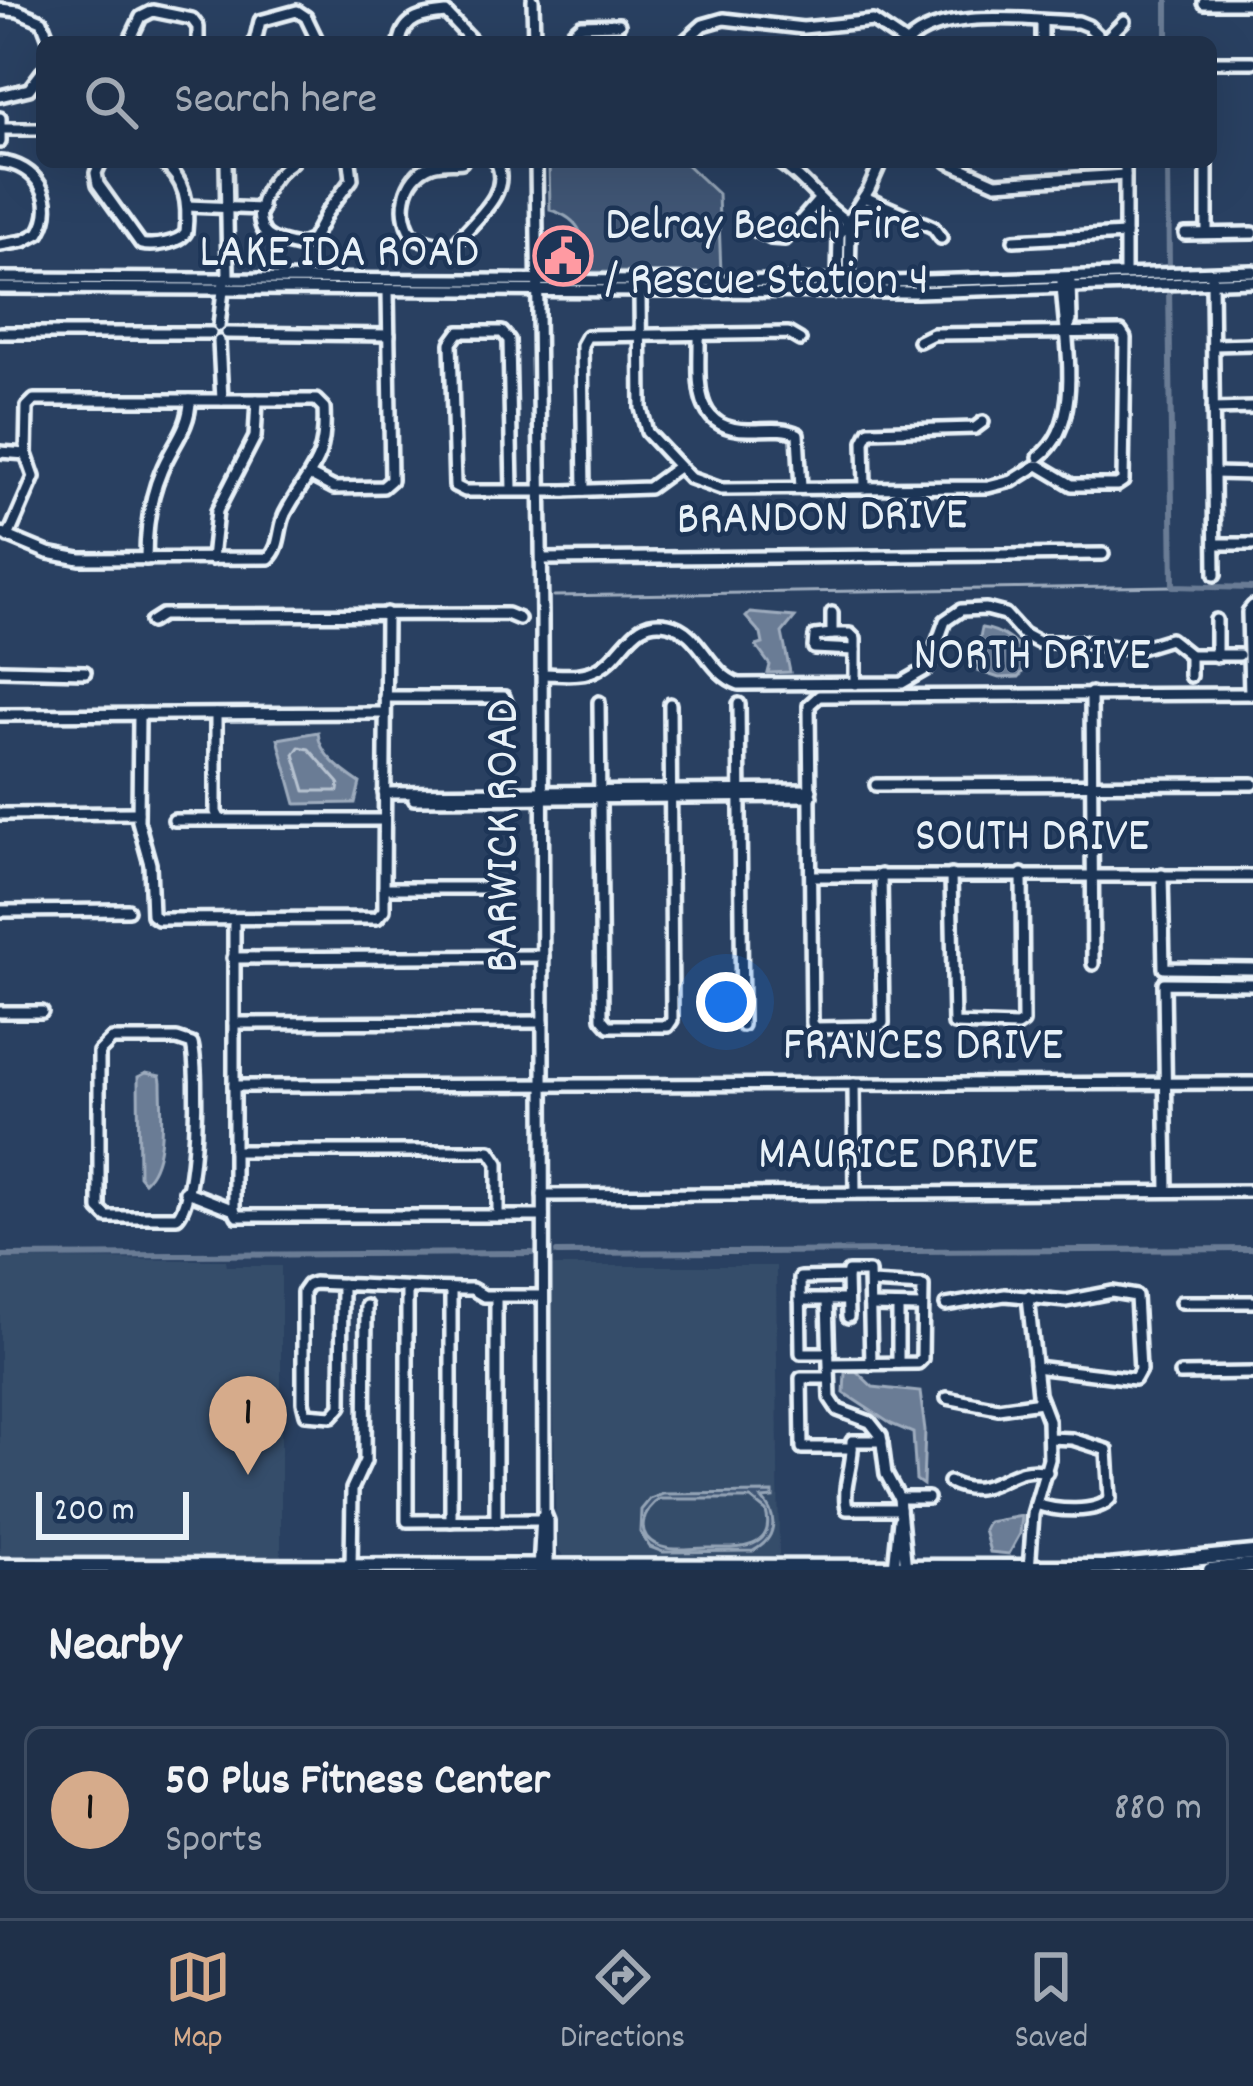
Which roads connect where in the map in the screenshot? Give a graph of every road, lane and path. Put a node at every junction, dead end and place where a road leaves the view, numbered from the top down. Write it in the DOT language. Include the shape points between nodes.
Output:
graph roads {
  1 [pos="533,0"];
  2 [pos="1204,3"];
  3 [pos="1253,3"];
  4 [pos="0,9"];
  5 [pos="1124,21"];
  6 [pos="1042,22"];
  7 [pos="620,23"];
  8 [pos="48,36"];
  9 [pos="132,36"];
  10 [pos="198,36"];
  11 [pos="256,36"];
  12 [pos="315,36"];
  13 [pos="402,36"];
  14 [pos="467,36"];
  15 [pos="534,36"];
  16 [pos="574,36"];
  17 [pos="691,36"];
  18 [pos="896,36"];
  19 [pos="915,36"];
  20 [pos="1042,36"];
  21 [pos="1098,36"];
  22 [pos="1106,36"];
  23 [pos="1217,62"];
  24 [pos="1253,62"];
  25 [pos="36,80"];
  26 [pos="0,96"];
  27 [pos="0,118"];
  28 [pos="1,129"];
  29 [pos="36,129"];
  30 [pos="0,142"];
  31 [pos="0,161"];
  32 [pos="98,168"];
  33 [pos="167,168"];
  34 [pos="225,168"];
  35 [pos="285,168"];
  36 [pos="351,168"];
  37 [pos="430,168"];
  38 [pos="498,168"];
  39 [pos="536,168"];
  40 [pos="787,168"];
  41 [pos="877,168"];
  42 [pos="961,168"];
  43 [pos="1125,168"];
  44 [pos="1207,168"];
  45 [pos="1125,175"];
  46 [pos="864,197"];
  47 [pos="818,201"];
  48 [pos="187,206"];
  49 [pos="226,208"];
  50 [pos="262,209"];
  51 [pos="846,221"];
  52 [pos="757,231"];
  53 [pos="1207,232"];
  54 [pos="1253,232"];
  55 [pos="1125,234"];
  56 [pos="1185,234"];
  57 [pos="941,238"];
  58 [pos="1014,241"];
  59 [pos="0,245"];
  60 [pos="1253,272"];
  61 [pos="1125,273"];
  62 [pos="1160,277"];
  63 [pos="1212,277"];
  64 [pos="0,278"];
  65 [pos="1066,280"];
  66 [pos="1253,281"];
  67 [pos="843,285"];
  68 [pos="223,286"];
  69 [pos="538,287"];
  70 [pos="0,288"];
  71 [pos="388,291"];
  72 [pos="640,292"];
  73 [pos="1066,330"];
  74 [pos="0,333"];
  75 [pos="219,333"];
  76 [pos="389,334"];
  77 [pos="640,334"];
  78 [pos="699,334"];
  79 [pos="800,340"];
  80 [pos="920,340"];
  81 [pos="1253,344"];
  82 [pos="1213,345"];
  83 [pos="190,400"];
  84 [pos="223,400"];
  85 [pos="257,400"];
  86 [pos="1253,408"];
  87 [pos="1213,409"];
  88 [pos="983,422"];
  89 [pos="0,452"];
  90 [pos="26,454"];
  91 [pos="1038,462"];
  92 [pos="678,467"];
  93 [pos="1214,473"];
  94 [pos="1253,474"];
  95 [pos="311,476"];
  96 [pos="801,488"];
  97 [pos="865,488"];
  98 [pos="512,490"];
  99 [pos="541,490"];
  100 [pos="584,490"];
  101 [pos="4,535"];
  102 [pos="1215,544"];
  103 [pos="1253,544"];
  104 [pos="1103,554"];
  105 [pos="146,559"];
  106 [pos="212,559"];
  107 [pos="542,559"];
  108 [pos="1215,575"];
  109 [pos="1253,606"];
  110 [pos="386,613"];
  111 [pos="832,613"];
  112 [pos="519,619"];
  113 [pos="1216,620"];
  114 [pos="151,622"];
  115 [pos="832,634"];
  116 [pos="855,650"];
  117 [pos="1190,655"];
  118 [pos="1239,655"];
  119 [pos="1216,656"];
  120 [pos="0,670"];
  121 [pos="86,672"];
  122 [pos="542,674"];
  123 [pos="1190,676"];
  124 [pos="855,684"];
  125 [pos="1090,693"];
  126 [pos="1251,694"];
  127 [pos="385,697"];
  128 [pos="599,703"];
  129 [pos="670,704"];
  130 [pos="740,704"];
  131 [pos="507,705"];
  132 [pos="384,713"];
  133 [pos="139,714"];
  134 [pos="216,714"];
  135 [pos="0,715"];
  136 [pos="1091,783"];
  137 [pos="1253,784"];
  138 [pos="876,785"];
  139 [pos="811,793"];
  140 [pos="671,794"];
  141 [pos="741,794"];
  142 [pos="542,795"];
  143 [pos="600,795"];
  144 [pos="384,796"];
  145 [pos="138,813"];
  146 [pos="0,814"];
  147 [pos="220,818"];
  148 [pos="174,820"];
  149 [pos="384,820"];
  150 [pos="1092,873"];
  151 [pos="1022,874"];
  152 [pos="1162,874"];
  153 [pos="880,875"];
  154 [pos="951,875"];
  155 [pos="812,876"];
  156 [pos="1253,876"];
  157 [pos="384,888"];
  158 [pos="503,888"];
  159 [pos="128,910"];
  160 [pos="0,911"];
  161 [pos="233,922"];
  162 [pos="543,956"];
  163 [pos="233,958"];
  164 [pos="1093,964"];
  165 [pos="1253,969"];
  166 [pos="1253,984"];
  167 [pos="0,1012"];
  168 [pos="41,1012"];
  169 [pos="543,1022"];
  170 [pos="233,1023"];
  171 [pos="742,1025"];
  172 [pos="1166,1083"];
  173 [pos="1253,1083"];
  174 [pos="854,1084"];
  175 [pos="543,1085"];
  176 [pos="234,1086"];
  177 [pos="234,1151"];
  178 [pos="185,1191"];
  179 [pos="1167,1191"];
  180 [pos="1253,1191"];
  181 [pos="855,1193"];
  182 [pos="543,1195"];
  183 [pos="234,1210"];
  184 [pos="499,1216"];
  185 [pos="543,1216"];
  186 [pos="847,1277"];
  187 [pos="871,1283"];
  188 [pos="342,1284"];
  189 [pos="406,1289"];
  190 [pos="451,1289"];
  191 [pos="496,1296"];
  192 [pos="543,1296"];
  193 [pos="1028,1296"];
  194 [pos="827,1300"];
  195 [pos="847,1300"];
  196 [pos="1181,1302"];
  197 [pos="1253,1302"];
  198 [pos="800,1305"];
  199 [pos="946,1305"];
  200 [pos="365,1306"];
  201 [pos="870,1306"];
  202 [pos="921,1306"];
  203 [pos="898,1307"];
  204 [pos="784,1310"];
  205 [pos="848,1317"];
  206 [pos="784,1353"];
  207 [pos="801,1353"];
  208 [pos="830,1359"];
  209 [pos="871,1364"];
  210 [pos="898,1364"];
  211 [pos="1035,1367"];
  212 [pos="1180,1373"];
  213 [pos="1253,1373"];
  214 [pos="783,1378"];
  215 [pos="801,1378"];
  216 [pos="828,1378"];
  217 [pos="946,1398"];
  218 [pos="1041,1402"];
  219 [pos="801,1420"];
  220 [pos="784,1421"];
  221 [pos="1049,1438"];
  222 [pos="882,1441"];
  223 [pos="802,1448"];
  224 [pos="852,1448"];
  225 [pos="802,1462"];
  226 [pos="1047,1472"];
  227 [pos="949,1482"];
  228 [pos="928,1498"];
  229 [pos="1036,1504"];
  230 [pos="900,1507"];
  231 [pos="542,1516"];
  232 [pos="451,1521"];
  233 [pos="496,1521"];
  234 [pos="1253,1553"];
  235 [pos="1253,1565"];
  236 [pos="0,1566"];
  237 [pos="80,1568"];
  238 [pos="187,1568"];
  239 [pos="350,1569"];
  240 [pos="364,1569"];
  241 [pos="543,1569"];
  242 [pos="900,1569"];
  243 [pos="1029,1569"];
  244 [pos="1210,1570"];
  1 -- 15 [label="street"];
  2 -- 3 [label="street"];
  4 -- 8 [label="street" via="42,21"];
  5 -- 22 [label="street"];
  6 -- 19 [label="street" via="943,22"];
  6 -- 20 [label="street"];
  6 -- 21 [label="street" via="1082,22"];
  7 -- 16 [label="street" via="581,25"];
  9 -- 10 [label="street" via="153,11 192,19"];
  11 -- 12 [label="street" via="260,21 297,11"];
  13 -- 14 [label="street" via="410,20 446,13"];
  17 -- 18 [label="street" via="724,19 803,28 869,20"];
  23 -- 24 [label="street"];
  25 -- 26 [label="street"];
  27 -- 28 [label="street"];
  28 -- 29 [label="street"];
  28 -- 30 [label="street"];
  31 -- 59 [label="street" via="31,172 46,211 39,233"];
  32 -- 48 [label="street" via="98,184 145,245 184,236"];
  33 -- 48 [label="street"];
  34 -- 49 [label="street"];
  35 -- 50 [label="street" via="271,180"];
  36 -- 50 [label="street" via="352,179 306,245 266,235"];
  37 -- 38 [label="street" via="407,190 404,220 415,238 448,246 497,196"];
  39 -- 69 [label="street, BARWICK ROAD"];
  40 -- 47 [label="street"];
  41 -- 46 [label="street"];
  42 -- 45 [label="street" via="996,183"];
  43 -- 45 [label="street"];
  44 -- 53 [label="street"];
  45 -- 55 [label="street"];
  46 -- 51 [label="street"];
  46 -- 57 [label="street"];
  47 -- 51 [label="street"];
  47 -- 52 [label="street" via="785,239"];
  48 -- 49 [label="street"];
  49 -- 50 [label="street"];
  49 -- 68 [label="street"];
  51 -- 67 [label="street" via="839,235"];
  53 -- 54 [label="street"];
  53 -- 56 [label="street"];
  55 -- 58 [label="street"];
  55 -- 61 [label="street"];
  60 -- 63 [label="street, LAKE IDA ROAD"];
  61 -- 62 [label="street, LAKE IDA ROAD"];
  61 -- 65 [label="street, LAKE IDA ROAD"];
  62 -- 63 [label="street, LAKE IDA ROAD"];
  62 -- 65 [label="street, LAKE IDA ROAD"];
  63 -- 66 [label="street, LAKE IDA ROAD"];
  63 -- 82 [label="street"];
  64 -- 68 [label="street, LAKE IDA ROAD"];
  65 -- 67 [label="street, LAKE IDA ROAD"];
  65 -- 73 [label="street"];
  67 -- 69 [label="street, LAKE IDA ROAD"];
  67 -- 72 [label="street, LAKE IDA ROAD"];
  68 -- 69 [label="street, LAKE IDA ROAD"];
  68 -- 70 [label="street, LAKE IDA ROAD"];
  68 -- 71 [label="street, LAKE IDA ROAD"];
  68 -- 75 [label="street"];
  69 -- 71 [label="street, LAKE IDA ROAD"];
  69 -- 72 [label="street, LAKE IDA ROAD"];
  69 -- 99 [label="street, BARWICK ROAD"];
  71 -- 76 [label="street"];
  72 -- 77 [label="street"];
  73 -- 80 [label="street"];
  73 -- 91 [label="street" via="1066,414"];
  73 -- 91 [label="street" via="1125,338 1123,481 1072,485"];
  74 -- 75 [label="street"];
  75 -- 76 [label="street"];
  75 -- 84 [label="street"];
  76 -- 95 [label="street" via="389,483 334,488"];
  77 -- 78 [label="street"];
  77 -- 92 [label="street" via="644,424"];
  77 -- 100 [label="street" via="586,337 582,345"];
  78 -- 79 [label="street" via="788,333"];
  78 -- 96 [label="street" via="707,413 734,430 798,434"];
  81 -- 82 [label="street"];
  82 -- 87 [label="street"];
  83 -- 84 [label="street"];
  83 -- 90 [label="street" via="34,400"];
  83 -- 105 [label="street" via="153,494"];
  84 -- 85 [label="street"];
  85 -- 95 [label="street" via="322,405 323,448"];
  85 -- 106 [label="street" via="252,445 217,511"];
  86 -- 87 [label="street"];
  87 -- 93 [label="street"];
  88 -- 97 [label="street" via="869,431"];
  89 -- 90 [label="street"];
  90 -- 101 [label="street" via="33,482"];
  91 -- 97 [label="street" via="996,486"];
  92 -- 96 [label="street" via="712,488"];
  92 -- 100 [label="street" via="650,488"];
  93 -- 94 [label="street"];
  93 -- 102 [label="street"];
  95 -- 106 [label="street" via="285,515 272,556"];
  96 -- 97 [label="street"];
  98 -- 98 [label="street" via="509,340 463,331 453,336 454,482"];
  98 -- 99 [label="street"];
  99 -- 100 [label="street"];
  99 -- 107 [label="street, BARWICK ROAD"];
  101 -- 105 [label="street" via="68,558"];
  102 -- 103 [label="street"];
  102 -- 108 [label="street"];
  104 -- 107 [label="street, BRANDON DRIVE"];
  105 -- 106 [label="street"];
  107 -- 122 [label="street, BARWICK ROAD"];
  109 -- 126 [label="street"];
  110 -- 112 [label="street"];
  110 -- 114 [label="street" via="162,615"];
  110 -- 127 [label="street"];
  111 -- 115 [label="street"];
  113 -- 119 [label="street"];
  115 -- 116 [label="street" via="853,636"];
  115 -- 116 [label="street" via="815,636 814,649"];
  116 -- 124 [label="street"];
  117 -- 119 [label="street"];
  117 -- 123 [label="street"];
  117 -- 124 [label="street" via="1170,639 1134,650 1038,642 1000,611 970,609 945,621 934,658 917,677"];
  118 -- 119 [label="street"];
  120 -- 121 [label="street"];
  122 -- 124 [label="street" via="592,672 632,633 658,623 686,632 733,682"];
  122 -- 142 [label="street, BARWICK ROAD"];
  125 -- 126 [label="street, NORTH DRIVE"];
  125 -- 136 [label="street"];
  125 -- 139 [label="street, NORTH DRIVE" via="818,696"];
  127 -- 131 [label="street" via="504,697"];
  127 -- 132 [label="street"];
  128 -- 143 [label="street"];
  129 -- 140 [label="street"];
  130 -- 141 [label="street"];
  132 -- 134 [label="street"];
  132 -- 144 [label="street"];
  133 -- 134 [label="street"];
  133 -- 135 [label="street"];
  133 -- 145 [label="street"];
  134 -- 147 [label="street"];
  136 -- 137 [label="street"];
  136 -- 138 [label="street"];
  136 -- 150 [label="street"];
  139 -- 141 [label="street"];
  139 -- 155 [label="street"];
  140 -- 141 [label="street"];
  140 -- 143 [label="street"];
  140 -- 143 [label="street" via="668,1026 604,1023"];
  141 -- 171 [label="street"];
  142 -- 143 [label="street"];
  142 -- 144 [label="street"];
  142 -- 162 [label="street, BARWICK ROAD"];
  144 -- 149 [label="street"];
  145 -- 146 [label="street"];
  145 -- 161 [label="street" via="152,915"];
  147 -- 148 [label="street"];
  147 -- 149 [label="street"];
  149 -- 157 [label="street"];
  150 -- 151 [label="street, SOUTH DRIVE"];
  150 -- 152 [label="street, SOUTH DRIVE"];
  150 -- 164 [label="street"];
  151 -- 154 [label="street, SOUTH DRIVE"];
  151 -- 154 [label="street" via="1017,1026 954,1024"];
  152 -- 156 [label="street, SOUTH DRIVE"];
  152 -- 165 [label="street" via="1164,968"];
  153 -- 154 [label="street, SOUTH DRIVE"];
  153 -- 155 [label="street, SOUTH DRIVE"];
  153 -- 155 [label="street" via="883,1023 816,1028"];
  157 -- 158 [label="street"];
  157 -- 161 [label="street" via="380,916"];
  159 -- 160 [label="street"];
  161 -- 163 [label="street"];
  162 -- 163 [label="street"];
  162 -- 169 [label="street, BARWICK ROAD"];
  163 -- 170 [label="street"];
  166 -- 172 [label="street" via="1164,983"];
  167 -- 168 [label="street"];
  169 -- 170 [label="street"];
  169 -- 175 [label="street, BARWICK ROAD"];
  170 -- 176 [label="street"];
  172 -- 173 [label="street, FRANCES DRIVE"];
  172 -- 174 [label="street, FRANCES DRIVE"];
  172 -- 179 [label="street"];
  174 -- 175 [label="street, FRANCES DRIVE"];
  174 -- 181 [label="street"];
  175 -- 176 [label="street, FRANCES DRIVE"];
  175 -- 182 [label="street, BARWICK ROAD"];
  176 -- 177 [label="street"];
  177 -- 183 [label="street"];
  177 -- 184 [label="street" via="494,1153"];
  178 -- 178 [label="street" via="195,1141 189,1043 112,1039 103,1045 98,1074 99,1209 107,1217 176,1217"];
  178 -- 183 [label="street"];
  179 -- 180 [label="street, MAURICE DRIVE"];
  179 -- 181 [label="street, MAURICE DRIVE"];
  181 -- 182 [label="street, MAURICE DRIVE"];
  182 -- 185 [label="street, BARWICK ROAD"];
  183 -- 184 [label="street"];
  184 -- 185 [label="street"];
  185 -- 192 [label="street, BARWICK ROAD"];
  186 -- 187 [label="street" via="869,1272"];
  186 -- 195 [label="street"];
  186 -- 198 [label="street" via="800,1278"];
  187 -- 201 [label="street"];
  187 -- 202 [label="street" via="923,1286"];
  188 -- 188 [label="street" via="314,1283 303,1292 303,1402 314,1416 332,1416 341,1406"];
  188 -- 189 [label="street"];
  189 -- 190 [label="street"];
  189 -- 232 [label="street" via="406,1521"];
  190 -- 191 [label="street"];
  190 -- 232 [label="street"];
  191 -- 192 [label="street"];
  191 -- 233 [label="street"];
  192 -- 231 [label="street, BARWICK ROAD"];
  193 -- 199 [label="street"];
  193 -- 211 [label="street"];
  193 -- 211 [label="street" via="1132,1292 1139,1302 1139,1370 1131,1381"];
  194 -- 195 [label="street"];
  194 -- 198 [label="street"];
  194 -- 208 [label="street"];
  195 -- 205 [label="street"];
  196 -- 197 [label="street"];
  198 -- 204 [label="street"];
  198 -- 207 [label="street"];
  200 -- 239 [label="street" via="365,1461 352,1489"];
  201 -- 203 [label="street"];
  201 -- 209 [label="street"];
  202 -- 203 [label="street"];
  202 -- 210 [label="street" via="922,1359"];
  203 -- 210 [label="street"];
  206 -- 207 [label="street"];
  207 -- 208 [label="street"];
  208 -- 209 [label="street"];
  208 -- 216 [label="street"];
  209 -- 210 [label="street"];
  211 -- 218 [label="street"];
  212 -- 213 [label="street"];
  214 -- 215 [label="street"];
  215 -- 216 [label="street"];
  215 -- 219 [label="street"];
  216 -- 222 [label="street" via="833,1404 870,1422"];
  217 -- 218 [label="street" via="998,1408"];
  218 -- 221 [label="street"];
  219 -- 220 [label="street"];
  219 -- 223 [label="street"];
  221 -- 226 [label="street"];
  221 -- 229 [label="street" via="1109,1454 1110,1499 1100,1508"];
  222 -- 224 [label="street"];
  222 -- 230 [label="street"];
  223 -- 224 [label="street"];
  223 -- 225 [label="street"];
  224 -- 230 [label="street" via="848,1509"];
  226 -- 227 [label="street" via="1020,1470 988,1488"];
  226 -- 229 [label="street"];
  228 -- 230 [label="street"];
  229 -- 243 [label="street"];
  230 -- 242 [label="street"];
  231 -- 233 [label="street"];
  231 -- 241 [label="street, BARWICK ROAD"];
  232 -- 233 [label="street"];
  234 -- 243 [label="main road"];
  235 -- 244 [label="main road"];
  236 -- 237 [label="main road"];
  237 -- 238 [label="main road"];
  238 -- 239 [label="main road"];
  239 -- 240 [label="main road"];
  240 -- 241 [label="main road"];
  241 -- 242 [label="main road"];
  242 -- 243 [label="main road"];
}
